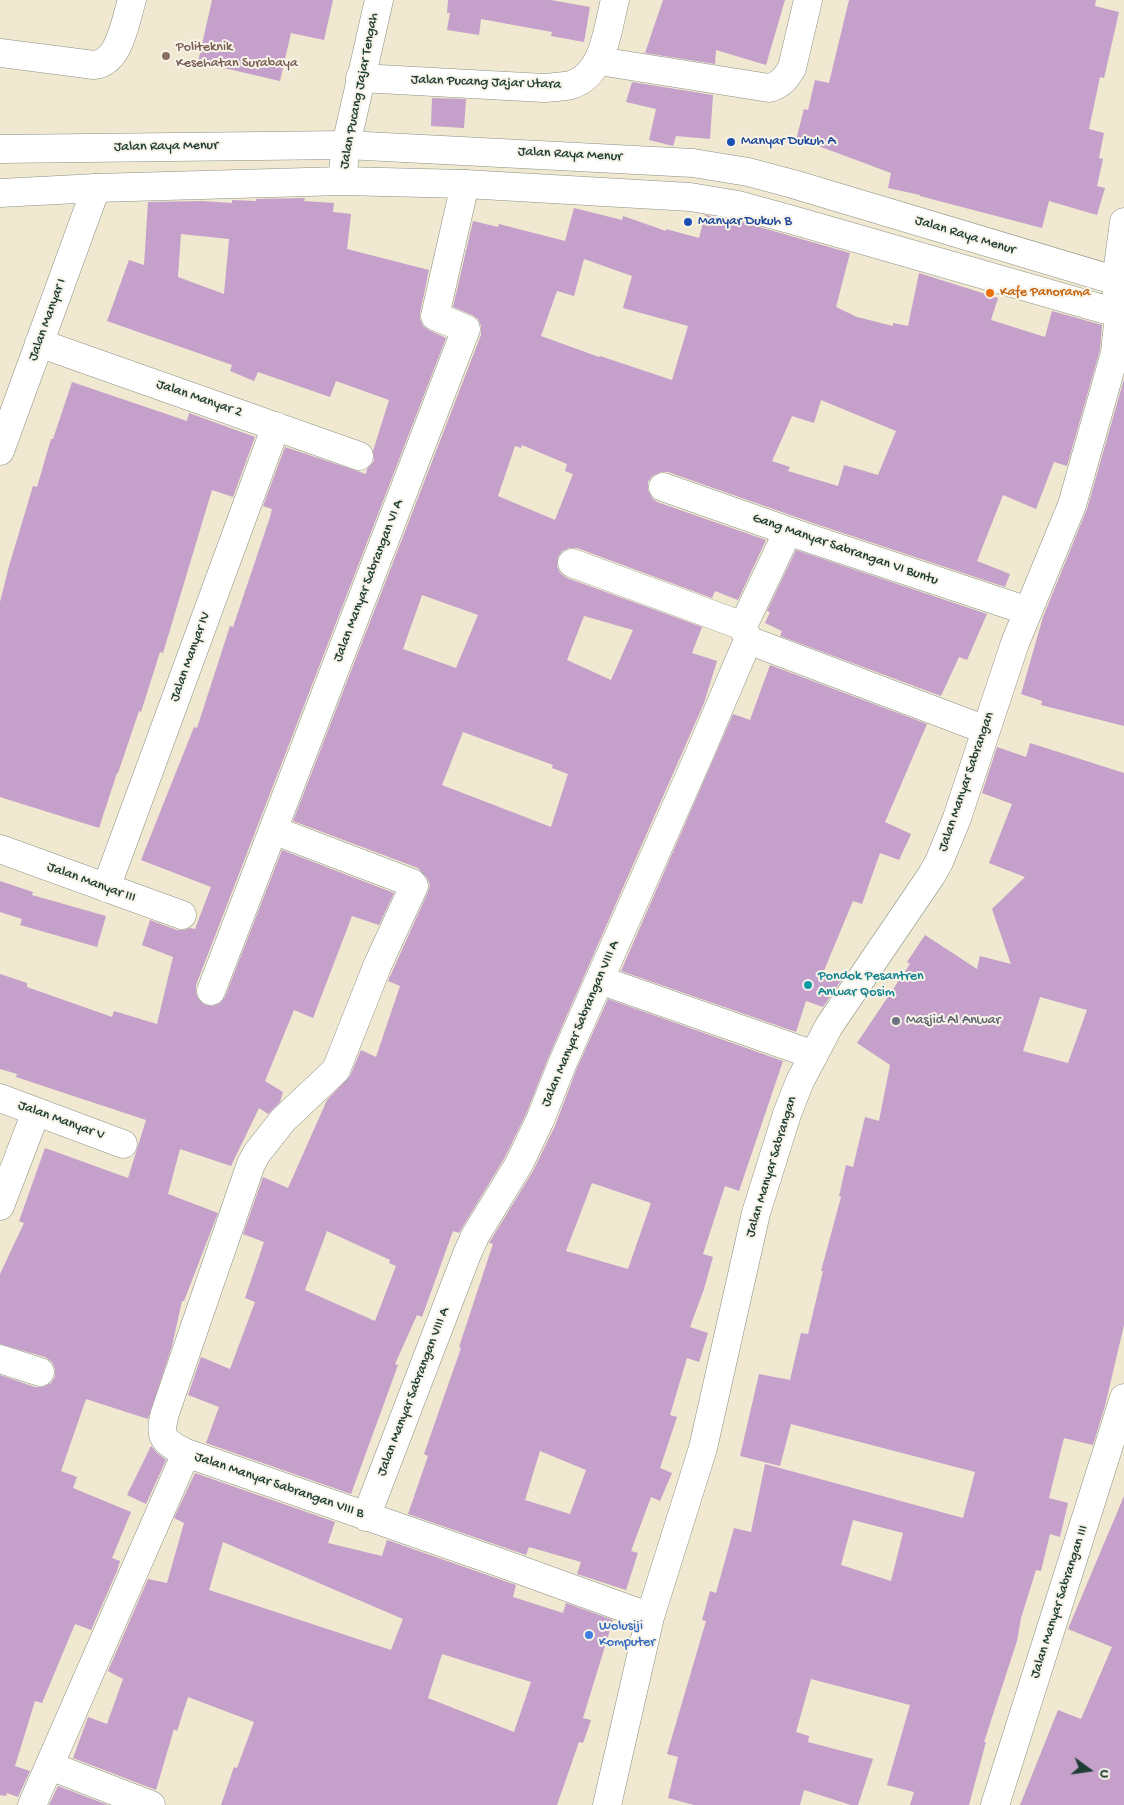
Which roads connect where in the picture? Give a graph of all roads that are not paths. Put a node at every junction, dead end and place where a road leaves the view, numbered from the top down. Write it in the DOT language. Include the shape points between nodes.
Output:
graph roads {
  1 [pos="132,0"];
  2 [pos="379,0"];
  3 [pos="615,0"];
  4 [pos="808,0"];
  5 [pos="0,53"];
  6 [pos="599,61"];
  7 [pos="360,78"];
  8 [pos="346,145"];
  9 [pos="0,149"];
  10 [pos="342,181"];
  11 [pos="465,184"];
  12 [pos="96,188"];
  13 [pos="0,193"];
  14 [pos="1124,222"];
  15 [pos="1120,282"];
  16 [pos="1121,314"];
  17 [pos="39,343"];
  18 [pos="276,426"];
  19 [pos="0,452"];
  20 [pos="359,456"];
  21 [pos="663,487"];
  22 [pos="788,531"];
  23 [pos="572,563"];
  24 [pos="1028,611"];
  25 [pos="745,633"];
  26 [pos="986,730"];
  27 [pos="273,830"];
  28 [pos="0,849"];
  29 [pos="106,888"];
  30 [pos="182,915"];
  31 [pos="600,980"];
  32 [pos="212,991"];
  33 [pos="814,1055"];
  34 [pos="0,1098"];
  35 [pos="36,1112"];
  36 [pos="123,1144"];
  37 [pos="0,1206"];
  38 [pos="0,1359"];
  39 [pos="40,1372"];
  40 [pos="1124,1398"];
  41 [pos="186,1453"];
  42 [pos="366,1517"];
  43 [pos="650,1616"];
  44 [pos="50,1766"];
  45 [pos="32,1805"];
  46 [pos="151,1805"];
  47 [pos="607,1805"];
  48 [pos="995,1805"];
  1 -- 5 [label="street" via="116,50 104,63"];
  2 -- 7 [label="street, Jalan Pucang Jajar Tengah"];
  3 -- 6 [label="street, Jalan Pucang Jajar Utara"];
  4 -- 6 [label="street" via="792,68 787,77 769,88"];
  6 -- 7 [label="street, Jalan Pucang Jajar Utara" via="582,80 562,87"];
  7 -- 8 [label="street, Jalan Pucang Jajar Tengah"];
  8 -- 9 [label="street, Jalan Raya Menur"];
  8 -- 10 [label="street, Jalan Pucang Jajar Tengah"];
  8 -- 15 [label="street, Jalan Raya Menur" via="663,160 721,166 793,184"];
  10 -- 11 [label="street"];
  10 -- 12 [label="street"];
  11 -- 16 [label="street" via="714,200"];
  11 -- 27 [label="street, Jalan Manyar Sabrangan VI A" via="435,316 466,329"];
  12 -- 13 [label="street"];
  12 -- 17 [label="street, Jalan Manyar I"];
  14 -- 15 [label="street, Jalan Manyar Sabrangan"];
  15 -- 16 [label="street, Jalan Manyar Sabrangan"];
  16 -- 24 [label="street, Jalan Manyar Sabrangan" via="1114,359 1072,505"];
  17 -- 18 [label="street, Jalan Manyar 2"];
  17 -- 19 [label="street, Jalan Manyar I"];
  18 -- 20 [label="street, Jalan Manyar 2"];
  18 -- 29 [label="street, Jalan Manyar IV"];
  21 -- 22 [label="street, Gang Manyar Sabrangan VI Buntu"];
  22 -- 24 [label="street, Gang Manyar Sabrangan VI Buntu"];
  22 -- 25 [label="street, Jalan Manyar Sabrangan VIII A"];
  23 -- 25 [label="street"];
  24 -- 26 [label="street, Jalan Manyar Sabrangan"];
  25 -- 26 [label="street"];
  25 -- 31 [label="street, Jalan Manyar Sabrangan VIII A" via="699,755"];
  26 -- 33 [label="street, Jalan Manyar Sabrangan" via="958,818 939,862 829,1026"];
  27 -- 32 [label="street, Jalan Manyar Sabrangan VI A"];
  27 -- 41 [label="street" via="414,886 378,964 336,1070 283,1120 251,1164 163,1421 166,1442"];
  28 -- 29 [label="street, Jalan Manyar III"];
  29 -- 30 [label="street, Jalan Manyar III"];
  31 -- 33 [label="street"];
  31 -- 42 [label="street, Jalan Manyar Sabrangan VIII A" via="519,1164 467,1254"];
  33 -- 43 [label="street, Jalan Manyar Sabrangan" via="787,1114 756,1213 703,1448"];
  34 -- 35 [label="street, Jalan Manyar V"];
  35 -- 36 [label="street, Jalan Manyar V"];
  35 -- 37 [label="street"];
  38 -- 39 [label="street"];
  40 -- 48 [label="street, Jalan Manyar Sabrangan III"];
  41 -- 42 [label="street, Jalan Manyar Sabrangan VIII B"];
  41 -- 44 [label="street, Jalan Manyar Sabrangan VIII B"];
  42 -- 43 [label="street, Jalan Manyar Sabrangan VIII B"];
  43 -- 47 [label="street, Jalan Manyar Sabrangan"];
  44 -- 45 [label="street, Jalan Manyar Sabrangan VIII B"];
  44 -- 46 [label="street"];
}
